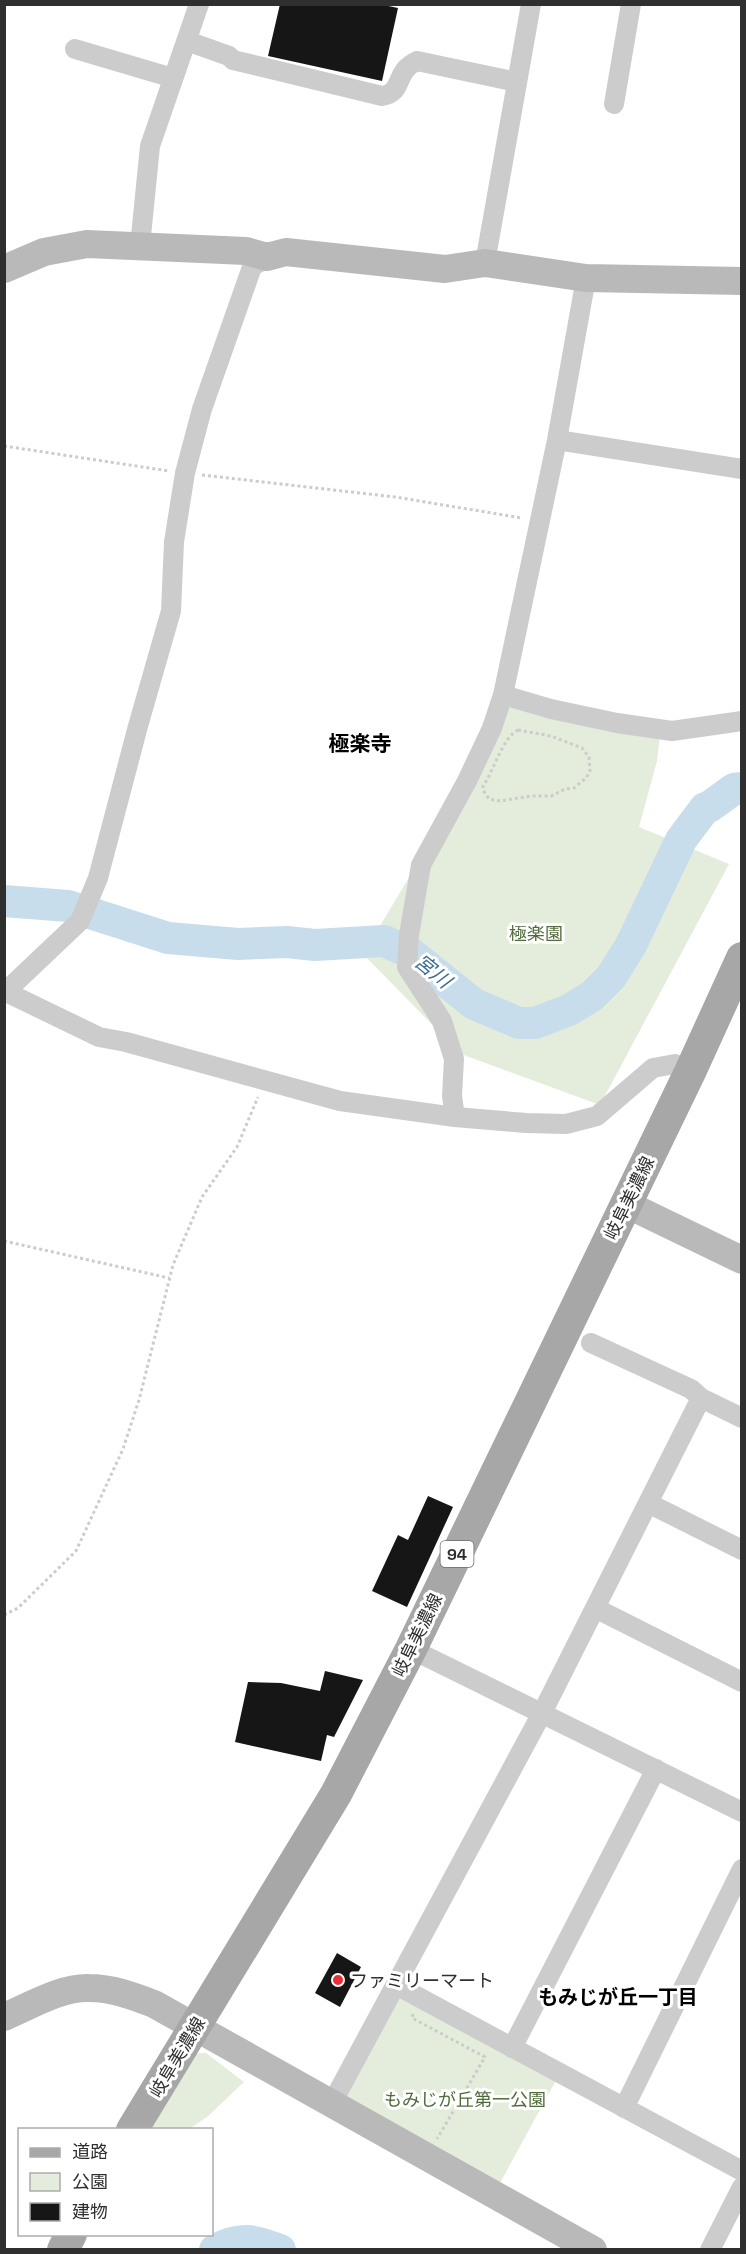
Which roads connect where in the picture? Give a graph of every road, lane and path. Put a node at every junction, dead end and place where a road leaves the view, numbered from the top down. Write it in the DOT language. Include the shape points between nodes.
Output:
graph roads {
  1 [pos="199,4"];
  2 [pos="531,4"];
  3 [pos="631,4"];
  4 [pos="187,41"];
  5 [pos="75,49"];
  6 [pos="173,78"];
  7 [pos="517,82"];
  8 [pos="614,104"];
  9 [pos="140,246"];
  10 [pos="267,257"];
  11 [pos="485,263"];
  12 [pos="4,269"];
  13 [pos="586,278"];
  14 [pos="741,281"];
  15 [pos="557,440"];
  16 [pos="4,446"];
  17 [pos="741,469"];
  18 [pos="185,473"];
  19 [pos="539,521"];
  20 [pos="503,695"];
  21 [pos="741,721"];
  22 [pos="483,786"];
  23 [pos="741,958"];
  24 [pos="734,991"];
  25 [pos="5,992"];
  26 [pos="690,1072"];
  27 [pos="265,1081"];
  28 [pos="455,1117"];
  29 [pos="626,1204"];
  30 [pos="4,1241"];
  31 [pos="741,1260"];
  32 [pos="169,1278"];
  33 [pos="591,1343"];
  34 [pos="701,1398"];
  35 [pos="741,1418"];
  36 [pos="648,1503"];
  37 [pos="741,1550"];
  38 [pos="595,1608"];
  39 [pos="4,1615"];
  40 [pos="411,1649"];
  41 [pos="741,1682"];
  42 [pos="542,1713"];
  43 [pos="656,1769"];
  44 [pos="741,1812"];
  45 [pos="741,1869"];
  46 [pos="396,1985"];
  47 [pos="422,1999"];
  48 [pos="4,2017"];
  49 [pos="195,2026"];
  50 [pos="512,2048"];
  51 [pos="332,2103"];
  52 [pos="624,2108"];
  53 [pos="133,2128"];
  54 [pos="428,2157"];
  55 [pos="741,2171"];
  56 [pos="741,2187"];
  57 [pos="70,2236"];
  58 [pos="63,2250"];
  59 [pos="593,2250"];
  60 [pos="710,2250"];
  1 -- 4 [label="street"];
  2 -- 7 [label="street"];
  3 -- 8 [label="street"];
  4 -- 6 [label="street"];
  4 -- 7 [label="street" via="232,60 382,96 392,94 403,70 417,61"];
  5 -- 6 [label="street"];
  6 -- 9 [label="street" via="150,146"];
  7 -- 11 [label="street"];
  9 -- 10 [label="street" via="246,251"];
  9 -- 12 [label="street" via="87,244 44,252"];
  10 -- 11 [label="street" via="286,252 445,269"];
  10 -- 18 [label="street" via="252,267 236,308"];
  11 -- 13 [label="street"];
  13 -- 14 [label="street"];
  13 -- 15 [label="street"];
  15 -- 17 [label="street"];
  15 -- 19 [label="street"];
  16 -- 18 [label="path"];
  18 -- 19 [label="path" via="395,497"];
  18 -- 25 [label="street" via="174,542 171,611 99,878 80,921"];
  19 -- 20 [label="street"];
  20 -- 21 [label="street" via="551,709 672,731"];
  20 -- 28 [label="street" via="467,781 421,865 409,935 407,968 442,1021 454,1059"];
  22 -- 22 [label="path" via="494,801 550,796 574,788 586,778 589,757 582,748 563,740 518,730 505,744"];
  23 -- 24 [label="main road, 岐阜美濃線 / 94"];
  24 -- 26 [label="main road, 岐阜美濃線 / 94"];
  25 -- 27 [label="street" via="99,1037"];
  26 -- 28 [label="street" via="675,1064 653,1068 597,1116 566,1124"];
  26 -- 29 [label="main road, 岐阜美濃線 / 94"];
  27 -- 28 [label="street" via="340,1101"];
  27 -- 32 [label="path" via="237,1147 202,1197"];
  29 -- 31 [label="street"];
  29 -- 40 [label="main road, 岐阜美濃線 / 94"];
  30 -- 32 [label="path"];
  32 -- 39 [label="path" via="123,1449 76,1551 18,1608"];
  33 -- 34 [label="street" via="691,1389"];
  34 -- 35 [label="street"];
  34 -- 36 [label="street"];
  36 -- 37 [label="street"];
  36 -- 38 [label="street"];
  38 -- 41 [label="street"];
  38 -- 42 [label="street"];
  40 -- 42 [label="street"];
  40 -- 49 [label="main road, 岐阜美濃線 / 94" via="336,1794"];
  42 -- 43 [label="street"];
  42 -- 46 [label="street"];
  43 -- 44 [label="street"];
  43 -- 50 [label="street"];
  45 -- 52 [label="street"];
  46 -- 47 [label="street"];
  46 -- 51 [label="street"];
  47 -- 50 [label="street"];
  47 -- 54 [label="path" via="412,2018 485,2056"];
  48 -- 49 [label="street" via="64,1992 88,1988 106,1989 154,2004"];
  49 -- 51 [label="street"];
  49 -- 53 [label="main road, 岐阜美濃線 / 94"];
  50 -- 52 [label="street"];
  51 -- 54 [label="street"];
  52 -- 55 [label="street"];
  54 -- 59 [label="street"];
  56 -- 60 [label="street"];
  57 -- 58 [label="main road"];
}
